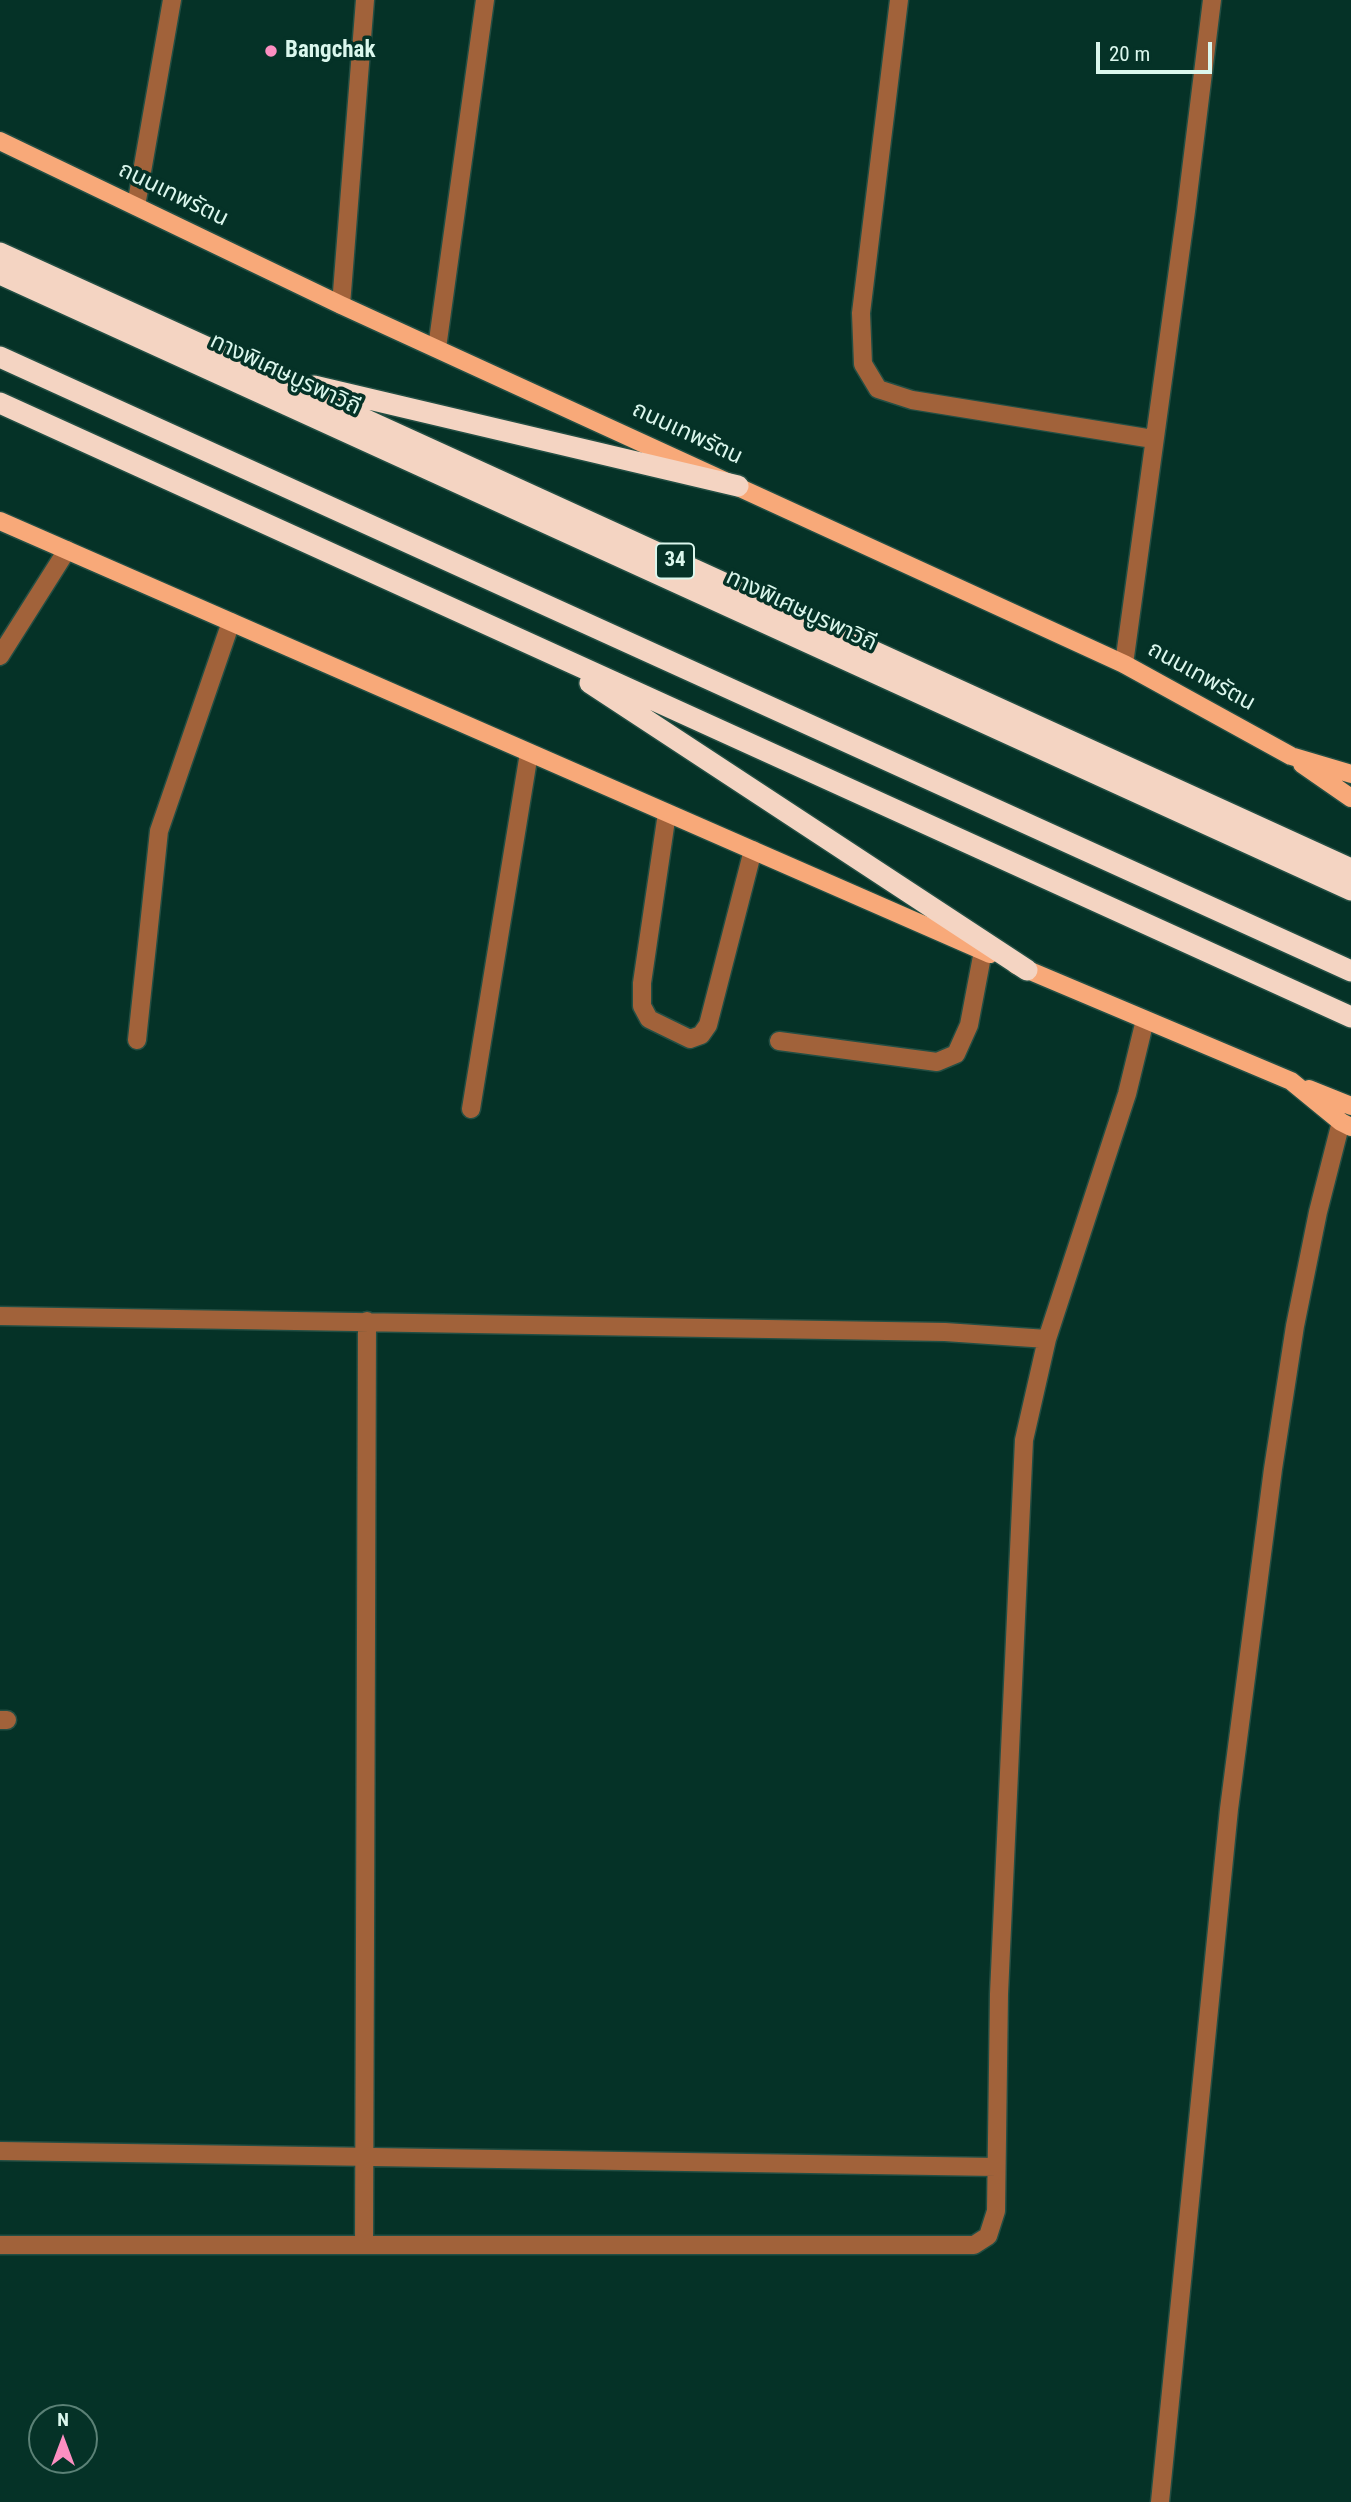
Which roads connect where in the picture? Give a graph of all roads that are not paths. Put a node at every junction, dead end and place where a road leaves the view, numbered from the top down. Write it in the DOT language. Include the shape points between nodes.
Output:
graph roads {
  1 [pos="172,0"];
  2 [pos="365,0"];
  3 [pos="485,0"];
  4 [pos="899,0"];
  5 [pos="1212,0"];
  6 [pos="0,141"];
  7 [pos="136,206"];
  8 [pos="0,253"];
  9 [pos="0,274"];
  10 [pos="341,305"];
  11 [pos="437,348"];
  12 [pos="0,357"];
  13 [pos="267,375"];
  14 [pos="0,403"];
  15 [pos="1153,439"];
  16 [pos="738,486"];
  17 [pos="0,521"];
  18 [pos="67,550"];
  19 [pos="231,622"];
  20 [pos="534,646"];
  21 [pos="0,656"];
  22 [pos="1124,664"];
  23 [pos="529,752"];
  24 [pos="1291,756"];
  25 [pos="1351,774"];
  26 [pos="1351,798"];
  27 [pos="667,813"];
  28 [pos="753,850"];
  29 [pos="1351,869"];
  30 [pos="1351,890"];
  31 [pos="983,951"];
  32 [pos="1027,970"];
  33 [pos="1351,971"];
  34 [pos="1351,1017"];
  35 [pos="1145,1020"];
  36 [pos="137,1040"];
  37 [pos="779,1041"];
  38 [pos="1291,1081"];
  39 [pos="1351,1106"];
  40 [pos="471,1109"];
  41 [pos="1346,1125"];
  42 [pos="0,1316"];
  43 [pos="367,1321"];
  44 [pos="1047,1339"];
  45 [pos="0,2151"];
  46 [pos="364,2156"];
  47 [pos="996,2167"];
  48 [pos="0,2245"];
  49 [pos="364,2245"];
  50 [pos="1160,2502"];
  1 -- 7 [label="street"];
  2 -- 10 [label="street"];
  3 -- 11 [label="street"];
  4 -- 15 [label="street" via="861,313 863,363 878,388 912,400"];
  5 -- 15 [label="street"];
  6 -- 7 [label="main road, ถนนเทพรัตน"];
  7 -- 10 [label="main road, ถนนเทพรัตน"];
  8 -- 13 [label="highway, 34"];
  9 -- 30 [label="highway, ทางพิเศษบูรพาวิถี"];
  10 -- 11 [label="main road, ถนนเทพรัตน"];
  11 -- 16 [label="main road, ถนนเทพรัตน"];
  12 -- 33 [label="highway"];
  13 -- 16 [label="highway"];
  13 -- 29 [label="highway, 34"];
  14 -- 20 [label="highway"];
  15 -- 22 [label="street"];
  16 -- 22 [label="main road, ถนนเทพรัตน"];
  17 -- 18 [label="main road"];
  18 -- 19 [label="main road"];
  18 -- 21 [label="street"];
  19 -- 23 [label="main road"];
  19 -- 36 [label="street" via="159,831"];
  20 -- 32 [label="highway"];
  20 -- 34 [label="highway"];
  22 -- 24 [label="main road, ถนนเทพรัตน"];
  23 -- 27 [label="main road"];
  23 -- 40 [label="street"];
  24 -- 25 [label="main road, ถนนเทพรัตน"];
  24 -- 26 [label="main road"];
  27 -- 28 [label="main road"];
  27 -- 28 [label="street" via="642,1006 649,1019 690,1039 701,1035 708,1025"];
  28 -- 31 [label="main road"];
  31 -- 32 [label="main road"];
  31 -- 37 [label="street" via="969,1026 956,1054 937,1062"];
  32 -- 35 [label="main road"];
  35 -- 38 [label="main road"];
  35 -- 44 [label="street" via="1127,1094"];
  38 -- 39 [label="main road"];
  38 -- 41 [label="main road"];
  41 -- 50 [label="street" via="1318,1212 1295,1326 1266,1524 1229,1809"];
  42 -- 43 [label="street"];
  43 -- 44 [label="street" via="945,1332"];
  43 -- 46 [label="street"];
  44 -- 47 [label="street" via="1024,1440 999,1980"];
  45 -- 46 [label="street"];
  46 -- 47 [label="street"];
  46 -- 49 [label="street"];
  47 -- 49 [label="street" via="996,2211 988,2236 974,2245"];
  48 -- 49 [label="street"];
}
